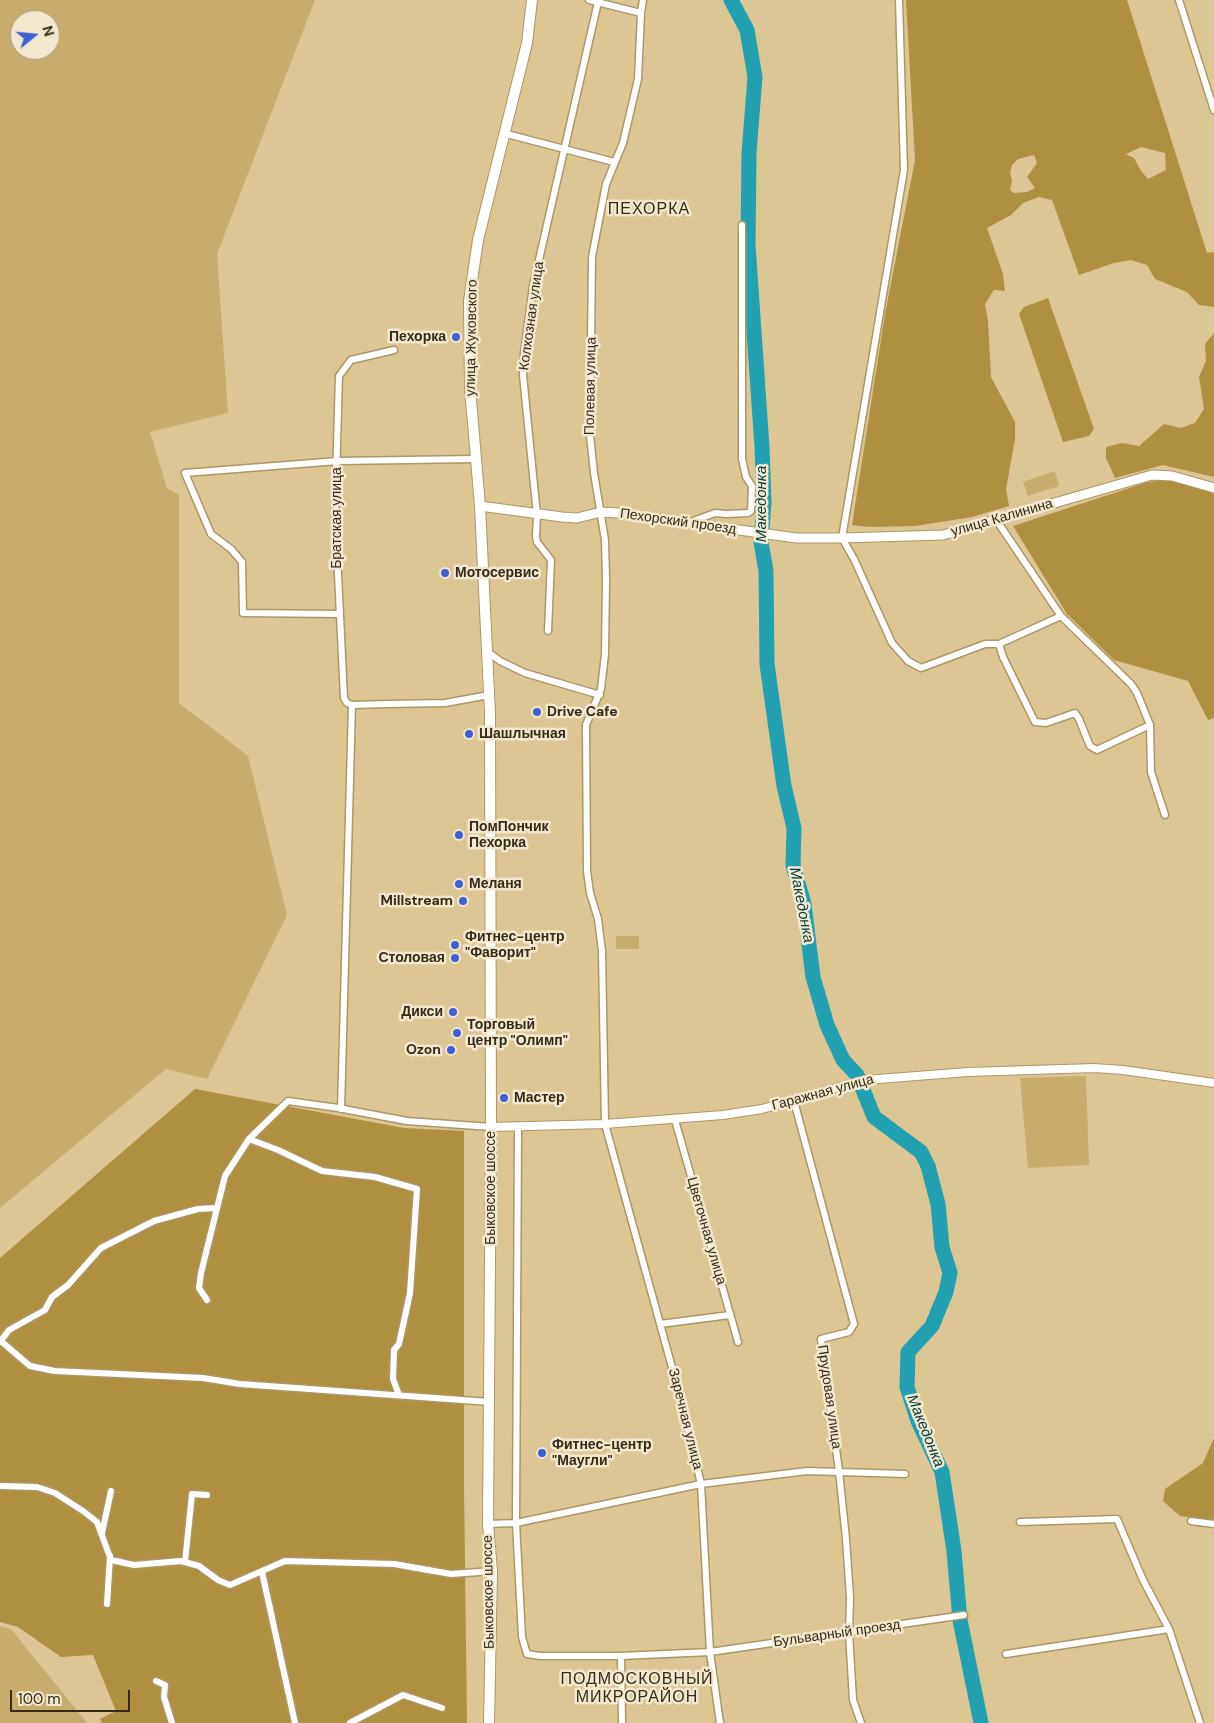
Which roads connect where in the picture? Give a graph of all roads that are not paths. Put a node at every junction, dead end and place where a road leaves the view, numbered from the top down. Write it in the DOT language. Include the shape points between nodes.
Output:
graph roads {
  1 [pos="532,0"];
  2 [pos="589,0"];
  3 [pos="643,0"];
  4 [pos="899,0"];
  5 [pos="1179,0"];
  6 [pos="598,2"];
  7 [pos="641,13"];
  8 [pos="1214,110"];
  9 [pos="503,133"];
  10 [pos="564,148"];
  11 [pos="614,162"];
  12 [pos="742,225"];
  13 [pos="394,350"];
  14 [pos="475,459"];
  15 [pos="338,461"];
  16 [pos="1214,488"];
  17 [pos="480,506"];
  18 [pos="601,512"];
  19 [pos="537,514"];
  20 [pos="997,521"];
  21 [pos="688,523"];
  22 [pos="755,532"];
  23 [pos="842,538"];
  24 [pos="339,614"];
  25 [pos="1061,616"];
  26 [pos="548,631"];
  27 [pos="1000,644"];
  28 [pos="488,652"];
  29 [pos="490,695"];
  30 [pos="600,695"];
  31 [pos="352,705"];
  32 [pos="1150,725"];
  33 [pos="1165,816"];
  34 [pos="1214,1083"];
  35 [pos="794,1101"];
  36 [pos="342,1109"];
  37 [pos="675,1120"];
  38 [pos="605,1124"];
  39 [pos="518,1126"];
  40 [pos="491,1127"];
  41 [pos="248,1139"];
  42 [pos="217,1208"];
  43 [pos="207,1300"];
  44 [pos="730,1315"];
  45 [pos="660,1324"];
  46 [pos="1,1342"];
  47 [pos="738,1342"];
  48 [pos="398,1395"];
  49 [pos="490,1402"];
  50 [pos="839,1471"];
  51 [pos="905,1474"];
  52 [pos="701,1484"];
  53 [pos="0,1486"];
  54 [pos="111,1491"];
  55 [pos="207,1495"];
  56 [pos="1192,1521"];
  57 [pos="516,1522"];
  58 [pos="1020,1522"];
  59 [pos="488,1524"];
  60 [pos="1214,1524"];
  61 [pos="102,1533"];
  62 [pos="110,1554"];
  63 [pos="185,1562"];
  64 [pos="492,1570"];
  65 [pos="262,1572"];
  66 [pos="108,1604"];
  67 [pos="964,1615"];
  68 [pos="1169,1629"];
  69 [pos="849,1633"];
  70 [pos="710,1652"];
  71 [pos="1006,1654"];
  72 [pos="621,1656"];
  73 [pos="156,1681"];
  74 [pos="442,1708"];
  75 [pos="172,1723"];
  76 [pos="295,1723"];
  77 [pos="350,1723"];
  78 [pos="488,1723"];
  79 [pos="622,1723"];
  80 [pos="720,1723"];
  81 [pos="861,1723"];
  82 [pos="1200,1723"];
  1 -- 9 [label="main road, улица Жуковского" via="527,43"];
  2 -- 6 [label="street"];
  3 -- 7 [label="street, Полевая улица"];
  4 -- 23 [label="street" via="904,170"];
  5 -- 8 [label="street"];
  6 -- 7 [label="street"];
  6 -- 10 [label="street, Колхозная улица"];
  7 -- 11 [label="street, Полевая улица" via="638,79"];
  9 -- 10 [label="street"];
  9 -- 14 [label="main road, улица Жуковского" via="478,240 470,301 470,388"];
  10 -- 11 [label="street"];
  10 -- 19 [label="street, Колхозная улица" via="533,286 524,353 523,375"];
  11 -- 18 [label="street, Полевая улица" via="595,235 590,300 590,434"];
  12 -- 21 [label="street" via="742,459 746,477 752,486 751,511 748,514 715,512"];
  13 -- 15 [label="street" via="351,360 339,376"];
  14 -- 15 [label="street"];
  14 -- 17 [label="main road, улица Жуковского"];
  15 -- 24 [label="street, Братская улица" via="335,512"];
  15 -- 24 [label="street, Братская улица" via="185,473 211,534 242,562 243,614"];
  16 -- 20 [label="main road, улица Калинина" via="1172,476 1152,475"];
  17 -- 19 [label="main road"];
  17 -- 28 [label="main road, улица Жуковского"];
  18 -- 19 [label="main road" via="577,518"];
  18 -- 21 [label="main road, Пехорский проезд"];
  18 -- 30 [label="street, Полевая улица" via="606,579 605,654"];
  19 -- 26 [label="street, Колхозная улица" via="537,542 551,560"];
  20 -- 23 [label="main road, улица Калинина" via="943,535"];
  20 -- 25 [label="street"];
  21 -- 22 [label="main road, Пехорский проезд"];
  22 -- 23 [label="main road, улица Калинина" via="796,538"];
  23 -- 27 [label="street" via="892,643 908,661 922,668 985,644"];
  24 -- 31 [label="street, Братская улица" via="344,698"];
  25 -- 27 [label="street"];
  25 -- 32 [label="street" via="1131,684"];
  27 -- 32 [label="street" via="1003,657 1035,722 1046,723 1075,714 1090,746 1096,750"];
  28 -- 29 [label="main road, Быковское шоссе"];
  28 -- 30 [label="street" via="525,673"];
  29 -- 31 [label="street" via="445,702"];
  29 -- 40 [label="main road, Быковское шоссе"];
  30 -- 38 [label="street, Полевая улица" via="586,725 585,753 587,871 602,951"];
  31 -- 36 [label="street"];
  32 -- 33 [label="street" via="1151,772"];
  34 -- 35 [label="street, Гаражная улица" via="1094,1068 968,1072 865,1080"];
  35 -- 37 [label="street, Гаражная улица" via="762,1109"];
  35 -- 50 [label="street, Прудовая улица" via="854,1324 849,1332 820,1339"];
  36 -- 40 [label="street" via="407,1120"];
  36 -- 41 [label="street" via="288,1101"];
  37 -- 38 [label="street, Гаражная улица"];
  37 -- 44 [label="street, Цветочная улица"];
  38 -- 39 [label="street, Гаражная улица"];
  38 -- 45 [label="street, Заречная улица"];
  39 -- 40 [label="street, Гаражная улица"];
  39 -- 57 [label="street"];
  40 -- 49 [label="main road, Быковское шоссе"];
  41 -- 42 [label="street" via="226,1176"];
  41 -- 48 [label="street" via="322,1171 375,1177 416,1189 410,1293 399,1344 394,1350 393,1379"];
  42 -- 43 [label="street" via="199,1288"];
  42 -- 46 [label="street" via="198,1209 154,1221 100,1248 68,1285 52,1297 45,1310 9,1330"];
  44 -- 45 [label="street"];
  44 -- 47 [label="street, Цветочная улица"];
  45 -- 52 [label="street, Заречная улица"];
  46 -- 48 [label="street" via="30,1366 55,1371 203,1378 240,1384"];
  48 -- 49 [label="street"];
  49 -- 59 [label="main road, Быковское шоссе"];
  50 -- 51 [label="street"];
  50 -- 52 [label="street" via="808,1471"];
  50 -- 69 [label="street, Прудовая улица" via="850,1597"];
  52 -- 57 [label="street"];
  52 -- 70 [label="street, Заречная улица"];
  53 -- 61 [label="street" via="37,1487 55,1493 97,1522"];
  54 -- 61 [label="street"];
  55 -- 63 [label="street" via="192,1494"];
  56 -- 60 [label="street"];
  57 -- 59 [label="street"];
  57 -- 72 [label="street, Бульварный проезд" via="522,1637 527,1654"];
  58 -- 68 [label="street" via="1117,1520"];
  59 -- 64 [label="main road, Быковское шоссе"];
  61 -- 62 [label="street"];
  62 -- 63 [label="street" via="112,1560 134,1565"];
  62 -- 66 [label="street"];
  63 -- 65 [label="street" via="199,1566 230,1585"];
  64 -- 65 [label="street" via="451,1574 394,1564 285,1561"];
  64 -- 78 [label="main road, Быковское шоссе"];
  65 -- 76 [label="street"];
  67 -- 69 [label="street, Бульварный проезд"];
  68 -- 71 [label="street"];
  68 -- 82 [label="street"];
  69 -- 70 [label="street, Бульварный проезд"];
  69 -- 81 [label="street, Прудовая улица" via="853,1700"];
  70 -- 72 [label="street, Бульварный проезд"];
  70 -- 80 [label="street, Заречная улица"];
  72 -- 79 [label="street"];
  73 -- 75 [label="street" via="165,1685 164,1697"];
  74 -- 77 [label="street" via="402,1694"];
}
